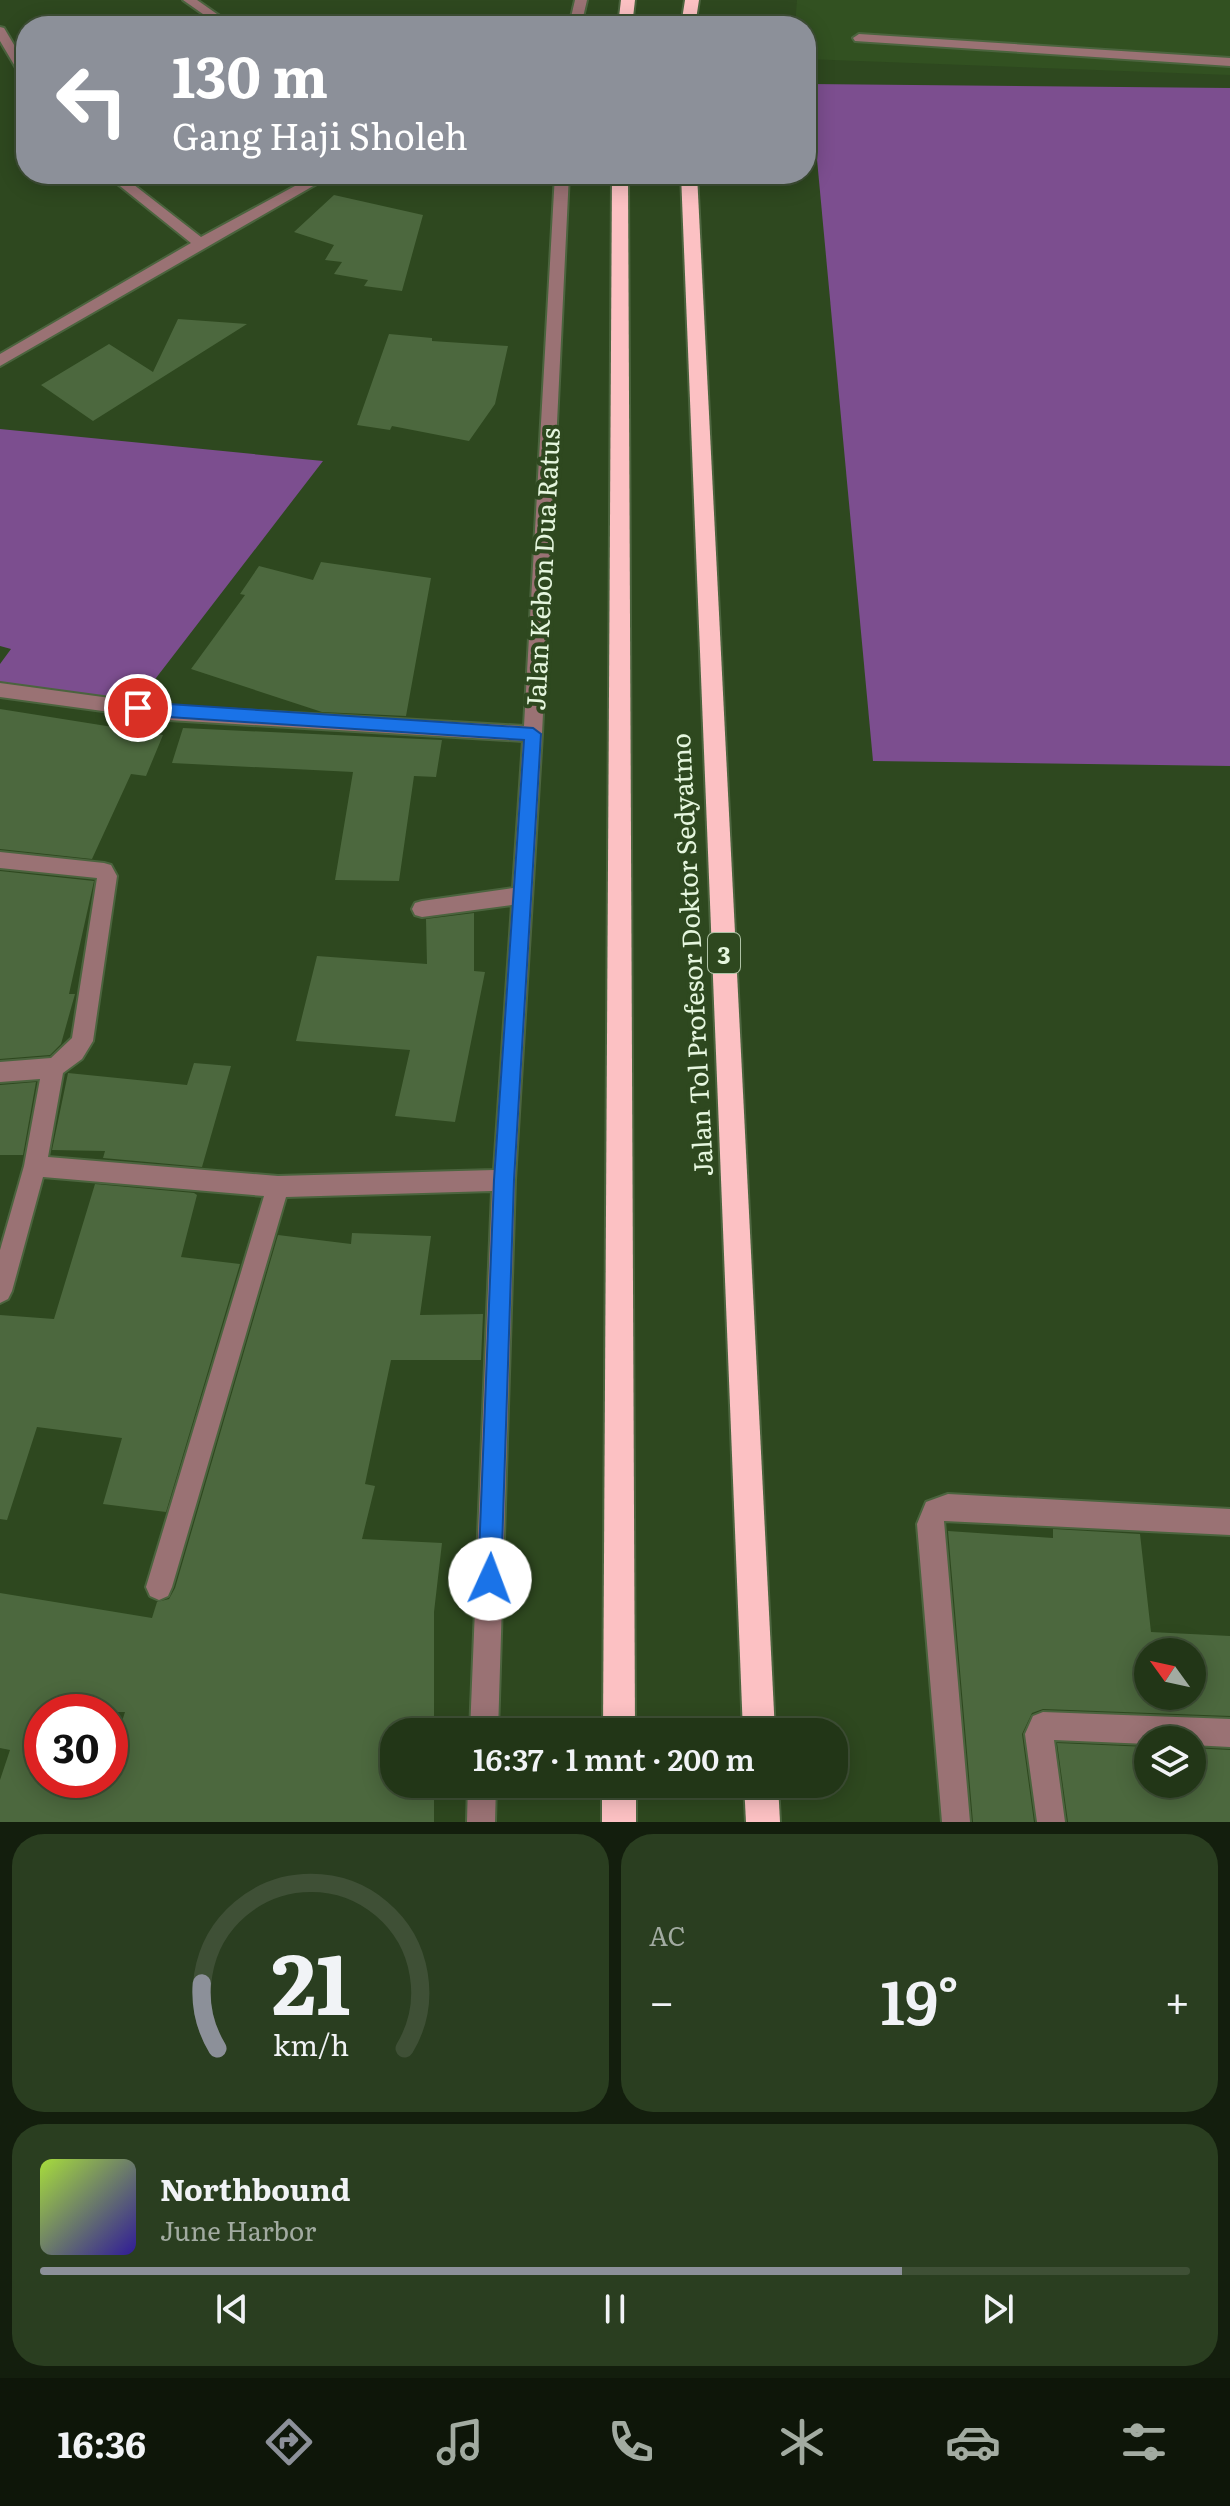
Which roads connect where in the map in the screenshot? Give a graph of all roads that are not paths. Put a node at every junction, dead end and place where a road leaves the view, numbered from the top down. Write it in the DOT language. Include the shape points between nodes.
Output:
graph roads {
  1 [pos="189,0"];
  2 [pos="213,16"];
  3 [pos="0,31"];
  4 [pos="859,38"];
  5 [pos="16,58"];
  6 [pos="1230,62"];
  7 [pos="125,184"];
  8 [pos="309,184"];
  9 [pos="561,184"];
  10 [pos="620,184"];
  11 [pos="689,184"];
  12 [pos="201,244"];
  13 [pos="0,361"];
  14 [pos="0,690"];
  15 [pos="533,734"];
  16 [pos="0,860"];
  17 [pos="522,895"];
  18 [pos="422,909"];
  19 [pos="53,1068"];
  20 [pos="0,1072"];
  21 [pos="35,1166"];
  22 [pos="504,1180"];
  23 [pos="278,1187"];
  24 [pos="1,1282"];
  25 [pos="1230,1522"];
  26 [pos="159,1587"];
  27 [pos="485,1718"];
  28 [pos="619,1718"];
  29 [pos="758,1718"];
  30 [pos="1230,1733"];
  31 [pos="482,1798"];
  32 [pos="619,1798"];
  33 [pos="762,1798"];
  34 [pos="481,1822"];
  35 [pos="619,1822"];
  36 [pos="763,1822"];
  37 [pos="956,1822"];
  38 [pos="1051,1822"];
  1 -- 2 [label="street"];
  3 -- 5 [label="street"];
  4 -- 6 [label="street"];
  7 -- 12 [label="street"];
  8 -- 12 [label="street"];
  9 -- 15 [label="street, Jalan Kebon Dua Ratus"];
  10 -- 28 [label="highway"];
  11 -- 29 [label="highway, Jalan Tol Profesor Doktor Sedyatmo / 3"];
  12 -- 13 [label="street"];
  14 -- 15 [label="street" via="169,713"];
  15 -- 17 [label="street, Jalan Kebon Dua Ratus"];
  16 -- 19 [label="street" via="104,871 107,876 85,1032 71,1059"];
  17 -- 18 [label="street"];
  17 -- 22 [label="street, Jalan Kebon Dua Ratus"];
  19 -- 20 [label="street"];
  19 -- 21 [label="street"];
  21 -- 23 [label="street"];
  21 -- 24 [label="street"];
  22 -- 23 [label="street"];
  22 -- 27 [label="street, Jalan Kebon Dua Ratus"];
  23 -- 26 [label="street"];
  25 -- 37 [label="street" via="948,1507 935,1511 930,1524"];
  30 -- 38 [label="street" via="1043,1726 1039,1734"];
  31 -- 34 [label="street"];
  32 -- 35 [label="highway"];
  33 -- 36 [label="highway"];
}
